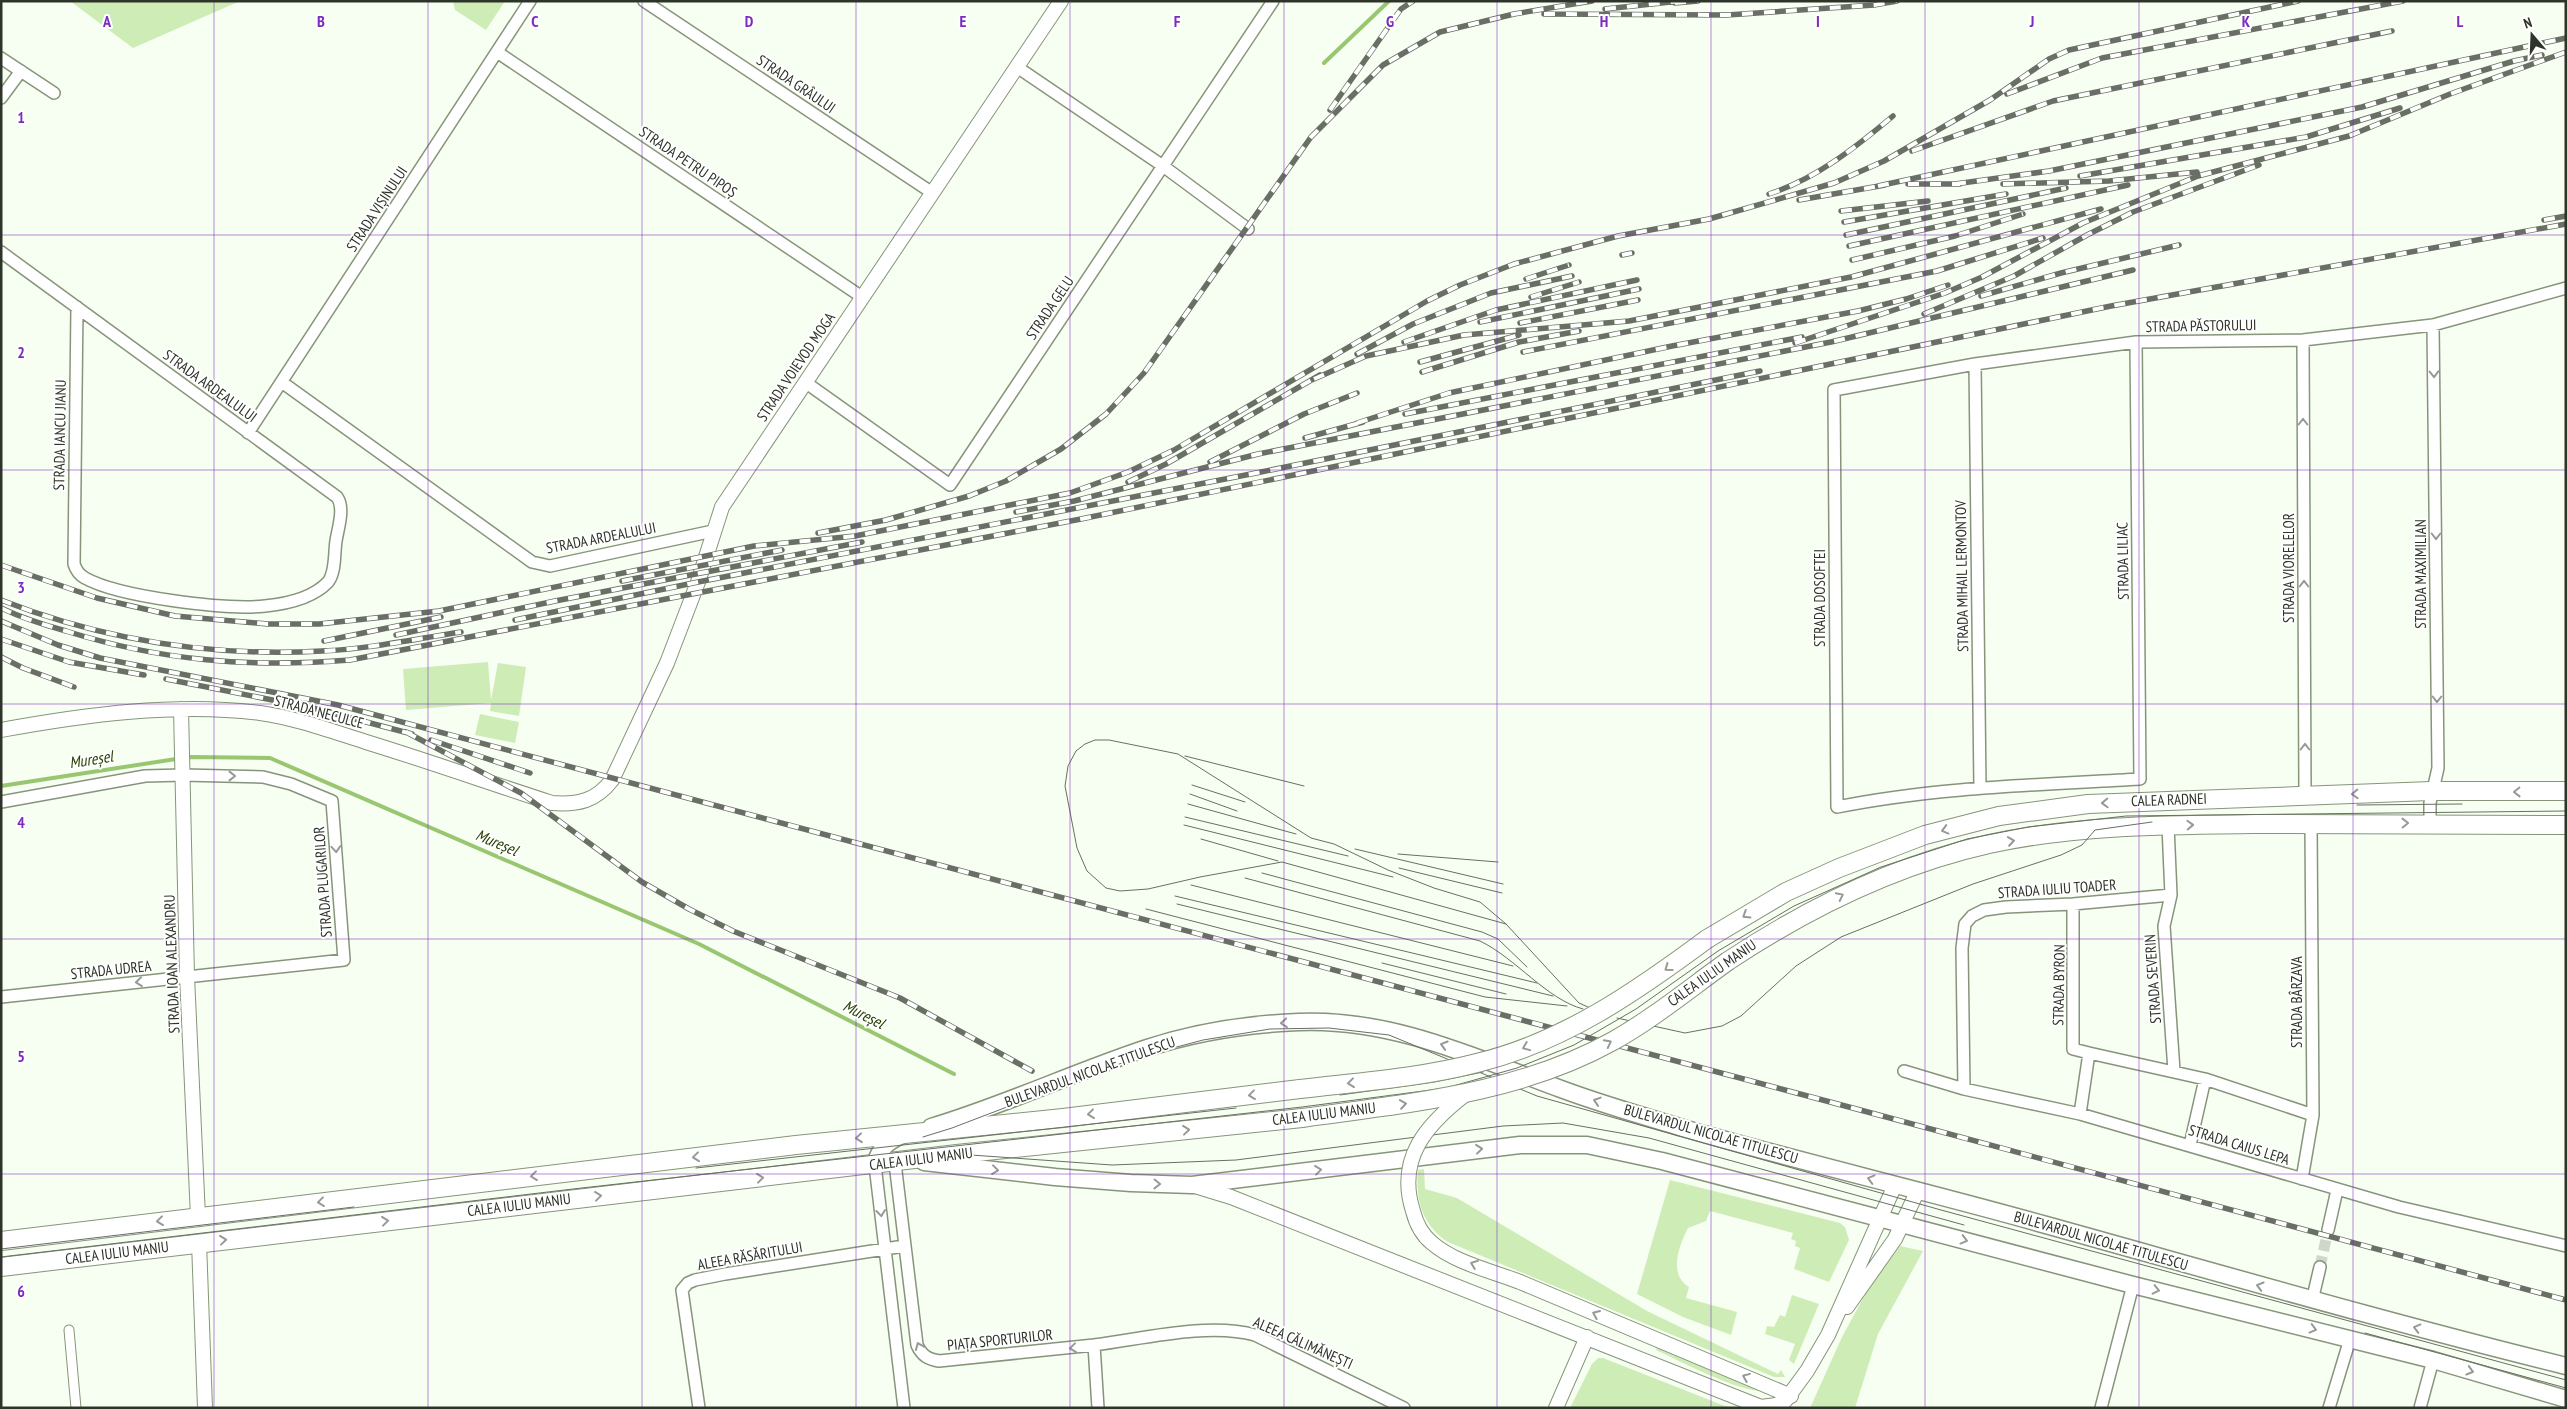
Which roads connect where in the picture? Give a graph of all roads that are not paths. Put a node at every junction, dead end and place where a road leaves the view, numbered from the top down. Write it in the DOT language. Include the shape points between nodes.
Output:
graph roads {
  1 [pos="530,1"];
  2 [pos="644,1"];
  3 [pos="1061,1"];
  4 [pos="1273,1"];
  5 [pos="497,52"];
  6 [pos="1,58"];
  7 [pos="1017,67"];
  8 [pos="21,72"];
  9 [pos="54,93"];
  10 [pos="1,98"];
  11 [pos="1163,166"];
  12 [pos="931,192"];
  13 [pos="1248,229"];
  14 [pos="1,252"];
  15 [pos="2566,288"];
  16 [pos="862,297"];
  17 [pos="77,307"];
  18 [pos="2433,325"];
  19 [pos="2303,340"];
  20 [pos="2136,342"];
  21 [pos="1975,364"];
  22 [pos="804,382"];
  23 [pos="283,383"];
  24 [pos="1834,390"];
  25 [pos="248,433"];
  26 [pos="713,531"];
  27 [pos="332,574"];
  28 [pos="181,709"];
  29 [pos="1,730"];
  30 [pos="183,775"];
  31 [pos="612,780"];
  32 [pos="1980,788"];
  33 [pos="2431,791"];
  34 [pos="2566,791"];
  35 [pos="2305,795"];
  36 [pos="1,802"];
  37 [pos="2430,823"];
  38 [pos="2311,824"];
  39 [pos="2566,825"];
  40 [pos="2168,826"];
  41 [pos="1786,892"];
  42 [pos="2171,895"];
  43 [pos="2074,904"];
  44 [pos="1797,918"];
  45 [pos="344,960"];
  46 [pos="187,976"];
  47 [pos="1,997"];
  48 [pos="2089,1056"];
  49 [pos="1904,1071"];
  50 [pos="2174,1071"];
  51 [pos="2205,1079"];
  52 [pos="1964,1089"];
  53 [pos="1466,1094"];
  54 [pos="2080,1114"];
  55 [pos="2312,1115"];
  56 [pos="908,1133"];
  57 [pos="2190,1145"];
  58 [pos="903,1161"];
  59 [pos="875,1165"];
  60 [pos="2302,1179"];
  61 [pos="1895,1184"];
  62 [pos="1192,1185"];
  63 [pos="1918,1190"];
  64 [pos="2337,1190"];
  65 [pos="198,1216"];
  66 [pos="1881,1218"];
  67 [pos="1903,1224"];
  68 [pos="2328,1230"];
  69 [pos="1,1241"];
  70 [pos="199,1242"];
  71 [pos="904,1246"];
  72 [pos="2566,1246"];
  73 [pos="885,1249"];
  74 [pos="1,1267"];
  75 [pos="2320,1267"];
  76 [pos="2133,1285"];
  77 [pos="2312,1301"];
  78 [pos="69,1330"];
  79 [pos="1828,1335"];
  80 [pos="1587,1337"];
  81 [pos="2350,1339"];
  82 [pos="1094,1345"];
  83 [pos="2433,1360"];
  84 [pos="2566,1366"];
  85 [pos="1791,1396"];
  86 [pos="2566,1398"];
  87 [pos="1777,1407"];
  88 [pos="76,1408"];
  89 [pos="205,1408"];
  90 [pos="699,1408"];
  91 [pos="904,1408"];
  92 [pos="1098,1408"];
  93 [pos="1404,1408"];
  94 [pos="1556,1408"];
  95 [pos="2102,1408"];
  96 [pos="2329,1408"];
  97 [pos="2420,1408"];
  1 -- 5 [label="street, STRADA VIȘINULUI"];
  2 -- 12 [label="street, STRADA GRÂULUI"];
  3 -- 7 [label="street, STRADA VOIEVOD MOGA"];
  4 -- 11 [label="street, STRADA GELU"];
  5 -- 16 [label="street, STRADA PETRU PIPOȘ"];
  5 -- 23 [label="street, STRADA VIȘINULUI"];
  6 -- 8 [label="street"];
  7 -- 11 [label="street"];
  7 -- 12 [label="street, STRADA VOIEVOD MOGA"];
  8 -- 9 [label="street"];
  8 -- 10 [label="street"];
  11 -- 13 [label="street"];
  11 -- 22 [label="street, STRADA GELU" via="950,485"];
  12 -- 16 [label="street, STRADA VOIEVOD MOGA"];
  14 -- 17 [label="street, STRADA ARDEALULUI"];
  15 -- 18 [label="street, STRADA PĂSTORULUI"];
  16 -- 22 [label="street, STRADA VOIEVOD MOGA"];
  17 -- 25 [label="street, STRADA ARDEALULUI"];
  17 -- 27 [label="street, STRADA IANCU JIANU" via="74,564 84,578 160,598 263,606 289,602 322,587"];
  18 -- 19 [label="street, STRADA PĂSTORULUI"];
  18 -- 33 [label="street, STRADA MAXIMILIAN, one-way" via="2438,768"];
  19 -- 20 [label="street, STRADA PĂSTORULUI"];
  35 -- 19 [label="street, STRADA VIORELELOR, one-way"];
  20 -- 21 [label="street, STRADA PĂSTORULUI"];
  20 -- 32 [label="street, STRADA LILIAC" via="2140,779"];
  21 -- 24 [label="street, STRADA PĂSTORULUI"];
  21 -- 32 [label="street, STRADA MIHAIL LERMONTOV"];
  22 -- 26 [label="street, STRADA VOIEVOD MOGA" via="722,507"];
  23 -- 25 [label="street, STRADA VIȘINULUI"];
  23 -- 26 [label="street, STRADA ARDEALULUI" via="532,562 550,566"];
  24 -- 32 [label="street, STRADA DOSOFTEI" via="1836,807 1889,796"];
  25 -- 27 [label="street, STRADA ARDEALULUI" via="340,501"];
  26 -- 31 [label="street, STRADA VOIEVOD MOGA" via="698,582 667,663"];
  28 -- 29 [label="street, STRADA NECULCE" via="94,716"];
  28 -- 30 [label="street, STRADA IOAN ALEXANDRU"];
  28 -- 31 [label="street, STRADA NECULCE" via="233,710 282,717 552,803 570,805 590,800"];
  30 -- 36 [label="street" via="146,776"];
  30 -- 45 [label="street, STRADA PLUGARILOR, one-way" via="263,777 306,789 332,801"];
  30 -- 46 [label="street, STRADA IOAN ALEXANDRU"];
  34 -- 33 [label="main road, CALEA RADNEI, one-way"];
  33 -- 35 [label="main road, CALEA RADNEI, one-way"];
  33 -- 37 [label="street, STRADA MAXIMILIAN"];
  35 -- 41 [label="main road, CALEA RADNEI, one-way" via="2088,804 1999,816 1881,850"];
  38 -- 37 [label="main road, CALEA RADNEI, one-way"];
  37 -- 39 [label="main road, CALEA RADNEI"];
  40 -- 38 [label="main road, CALEA RADNEI, one-way"];
  38 -- 55 [label="street, STRADA BÂRZAVA"];
  40 -- 42 [label="street, STRADA SEVERIN"];
  44 -- 40 [label="main road, CALEA RADNEI, one-way" via="1898,872 1989,844 2066,832"];
  41 -- 56 [label="main road, CALEA IULIU MANIU, one-way, bridge" via="1707,940 1612,1006 1516,1052 1478,1063 1420,1075"];
  42 -- 43 [label="street, STRADA IULIU TOADER"];
  42 -- 50 [label="street, STRADA SEVERIN" via="2164,926"];
  43 -- 48 [label="street, STRADA BYRON" via="2073,1049"];
  43 -- 52 [label="street, STRADA IULIU TOADER" via="1984,910 1965,924 1962,948"];
  53 -- 44 [label="main road, CALEA IULIU MANIU, one-way, bridge" via="1544,1072 1613,1040"];
  45 -- 46 [label="street, STRADA UDREA"];
  46 -- 47 [label="street, STRADA UDREA, one-way"];
  46 -- 65 [label="street, STRADA IOAN ALEXANDRU"];
  48 -- 50 [label="street"];
  48 -- 54 [label="street"];
  49 -- 52 [label="street, STRADA CAIUS LEPA"];
  50 -- 51 [label="street"];
  51 -- 55 [label="street"];
  51 -- 57 [label="street"];
  52 -- 54 [label="street, STRADA CAIUS LEPA"];
  58 -- 53 [label="main road, CALEA IULIU MANIU, one-way, bridge" via="1302,1118"];
  85 -- 53 [label="street, one-way, bridge" via="1442,1250 1424,1235 1411,1205 1409,1172 1417,1145 1430,1125"];
  54 -- 57 [label="street, STRADA CAIUS LEPA"];
  55 -- 60 [label="street, STRADA BÂRZAVA"];
  56 -- 59 [label="main road, BULEVARDUL NICOLAE TITULESCU" via="884,1146"];
  61 -- 56 [label="main road, BULEVARDUL NICOLAE TITULESCU, one-way" via="1650,1118 1444,1045 1382,1029 1328,1022 1250,1026 1173,1040 985,1110"];
  56 -- 65 [label="main road, CALEA IULIU MANIU, one-way"];
  57 -- 60 [label="street, STRADA CAIUS LEPA"];
  58 -- 59 [label="main road, CALEA IULIU MANIU"];
  58 -- 62 [label="main road, BULEVARDUL NICOLAE TITULESCU, one-way" via="1131,1184"];
  58 -- 71 [label="street, PIAȚA SPORTURILOR"];
  70 -- 59 [label="main road, CALEA IULIU MANIU, one-way"];
  59 -- 73 [label="street, one-way"];
  60 -- 64 [label="street, STRADA CAIUS LEPA"];
  61 -- 63 [label="main road, BULEVARDUL NICOLAE TITULESCU"];
  61 -- 66 [label="street"];
  62 -- 66 [label="main road, BULEVARDUL NICOLAE TITULESCU, one-way" via="1475,1149 1587,1145 1662,1161"];
  62 -- 80 [label="street" via="1231,1197"];
  63 -- 67 [label="street"];
  77 -- 63 [label="main road, BULEVARDUL NICOLAE TITULESCU, one-way"];
  64 -- 68 [label="street"];
  64 -- 72 [label="street, STRADA CAIUS LEPA"];
  65 -- 69 [label="main road, CALEA IULIU MANIU, one-way"];
  66 -- 67 [label="main road, BULEVARDUL NICOLAE TITULESCU"];
  66 -- 79 [label="street"];
  67 -- 76 [label="main road, BULEVARDUL NICOLAE TITULESCU, one-way"];
  67 -- 79 [label="street"];
  70 -- 74 [label="main road, CALEA IULIU MANIU"];
  70 -- 89 [label="street"];
  71 -- 73 [label="street"];
  82 -- 71 [label="street, PIAȚA SPORTURILOR, one-way" via="930,1360 921,1354 917,1345"];
  73 -- 90 [label="street, ALEEA RĂSĂRITULUI" via="725,1274 695,1280 685,1286 682,1290"];
  73 -- 91 [label="street"];
  75 -- 77 [label="street"];
  76 -- 81 [label="main road, BULEVARDUL NICOLAE TITULESCU, one-way"];
  76 -- 95 [label="street"];
  84 -- 77 [label="main road, BULEVARDUL NICOLAE TITULESCU, one-way"];
  78 -- 88 [label="street"];
  79 -- 85 [label="street"];
  80 -- 87 [label="street" via="1762,1407"];
  80 -- 94 [label="street"];
  81 -- 83 [label="main road, BULEVARDUL NICOLAE TITULESCU"];
  81 -- 96 [label="street"];
  82 -- 92 [label="street"];
  82 -- 93 [label="street, ALEEA CĂLIMĂNEȘTI" via="1208,1330 1245,1332"];
  83 -- 86 [label="main road, BULEVARDUL NICOLAE TITULESCU, one-way"];
  83 -- 97 [label="street"];
  85 -- 87 [label="street"];
}
